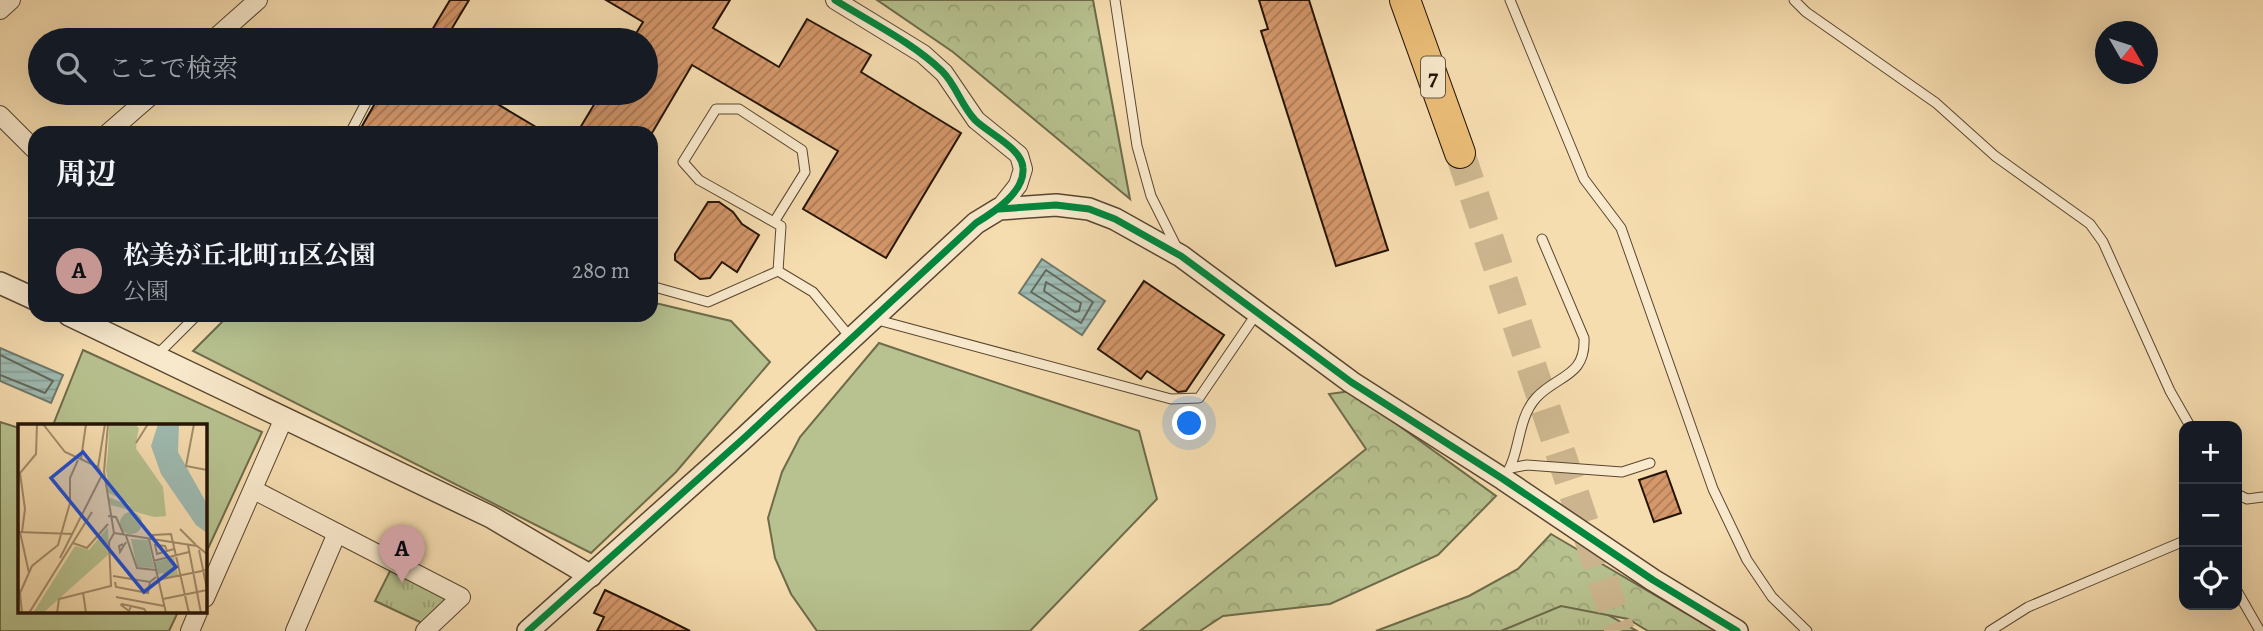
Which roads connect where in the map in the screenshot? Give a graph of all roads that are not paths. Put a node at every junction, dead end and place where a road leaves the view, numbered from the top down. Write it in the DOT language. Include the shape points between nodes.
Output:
graph roads {
  1 [pos="11,0"];
  2 [pos="258,0"];
  3 [pos="835,0"];
  4 [pos="1115,0"];
  5 [pos="1405,0"];
  6 [pos="1510,0"];
  7 [pos="1794,0"];
  8 [pos="0,10"];
  9 [pos="226,28"];
  10 [pos="140,105"];
  11 [pos="365,105"];
  12 [pos="0,115"];
  13 [pos="116,126"];
  14 [pos="354,126"];
  15 [pos="28,143"];
  16 [pos="1460,153"];
  17 [pos="999,209"];
  18 [pos="774,222"];
  19 [pos="1542,239"];
  20 [pos="1181,256"];
  21 [pos="778,271"];
  22 [pos="0,283"];
  23 [pos="658,288"];
  24 [pos="28,296"];
  25 [pos="1257,313"];
  26 [pos="872,318"];
  27 [pos="84,322"];
  28 [pos="190,322"];
  29 [pos="850,337"];
  30 [pos="156,357"];
  31 [pos="284,418"];
  32 [pos="2187,421"];
  33 [pos="1650,463"];
  34 [pos="1507,473"];
  35 [pos="254,490"];
  36 [pos="2242,496"];
  37 [pos="2263,497"];
  38 [pos="337,533"];
  39 [pos="2179,543"];
  40 [pos="591,576"];
  41 [pos="206,596"];
  42 [pos="2242,600"];
  43 [pos="197,614"];
  44 [pos="535,629"];
  45 [pos="190,631"];
  46 [pos="295,631"];
  47 [pos="425,631"];
  48 [pos="1737,631"];
  49 [pos="1807,631"];
  50 [pos="1990,631"];
  51 [pos="2260,631"];
  1 -- 8 [label="street"];
  2 -- 9 [label="street"];
  3 -- 17 [label="street" via="923,54 944,73 976,120 1019,155 1023,169 1018,185"];
  4 -- 20 [label="lane" via="1137,146 1152,196"];
  5 -- 16 [label="highway, 7"];
  6 -- 49 [label="lane" via="1584,179 1621,228 1713,489 1747,559 1772,597"];
  7 -- 32 [label="lane" via="1936,103 1995,156 2090,224 2103,242"];
  10 -- 13 [label="street"];
  11 -- 14 [label="lane"];
  12 -- 15 [label="street"];
  17 -- 20 [label="street" via="1056,205 1089,209"];
  17 -- 26 [label="street" via="976,223"];
  18 -- 18 [label="lane" via="699,180 683,162 716,109 739,109 802,150 805,172"];
  18 -- 21 [label="lane" via="781,226"];
  19 -- 34 [label="lane" via="1584,338 1585,353 1575,369 1536,398"];
  20 -- 25 [label="street"];
  21 -- 23 [label="lane" via="708,302"];
  21 -- 29 [label="lane" via="814,292"];
  22 -- 24 [label="street"];
  25 -- 26 [label="lane" via="1199,398 1171,399"];
  25 -- 34 [label="street" via="1351,382"];
  26 -- 29 [label="street"];
  27 -- 30 [label="street"];
  28 -- 30 [label="lane"];
  29 -- 40 [label="street"];
  30 -- 31 [label="street"];
  31 -- 35 [label="street"];
  31 -- 40 [label="street" via="491,517"];
  33 -- 34 [label="lane" via="1622,472 1527,466"];
  34 -- 48 [label="street" via="1653,580"];
  35 -- 38 [label="street"];
  35 -- 41 [label="street"];
  36 -- 37 [label="lane"];
  38 -- 46 [label="street"];
  38 -- 47 [label="street" via="461,597"];
  39 -- 50 [label="lane" via="2028,607"];
  40 -- 44 [label="street"];
  42 -- 51 [label="lane"];
  43 -- 45 [label="street"];
}
